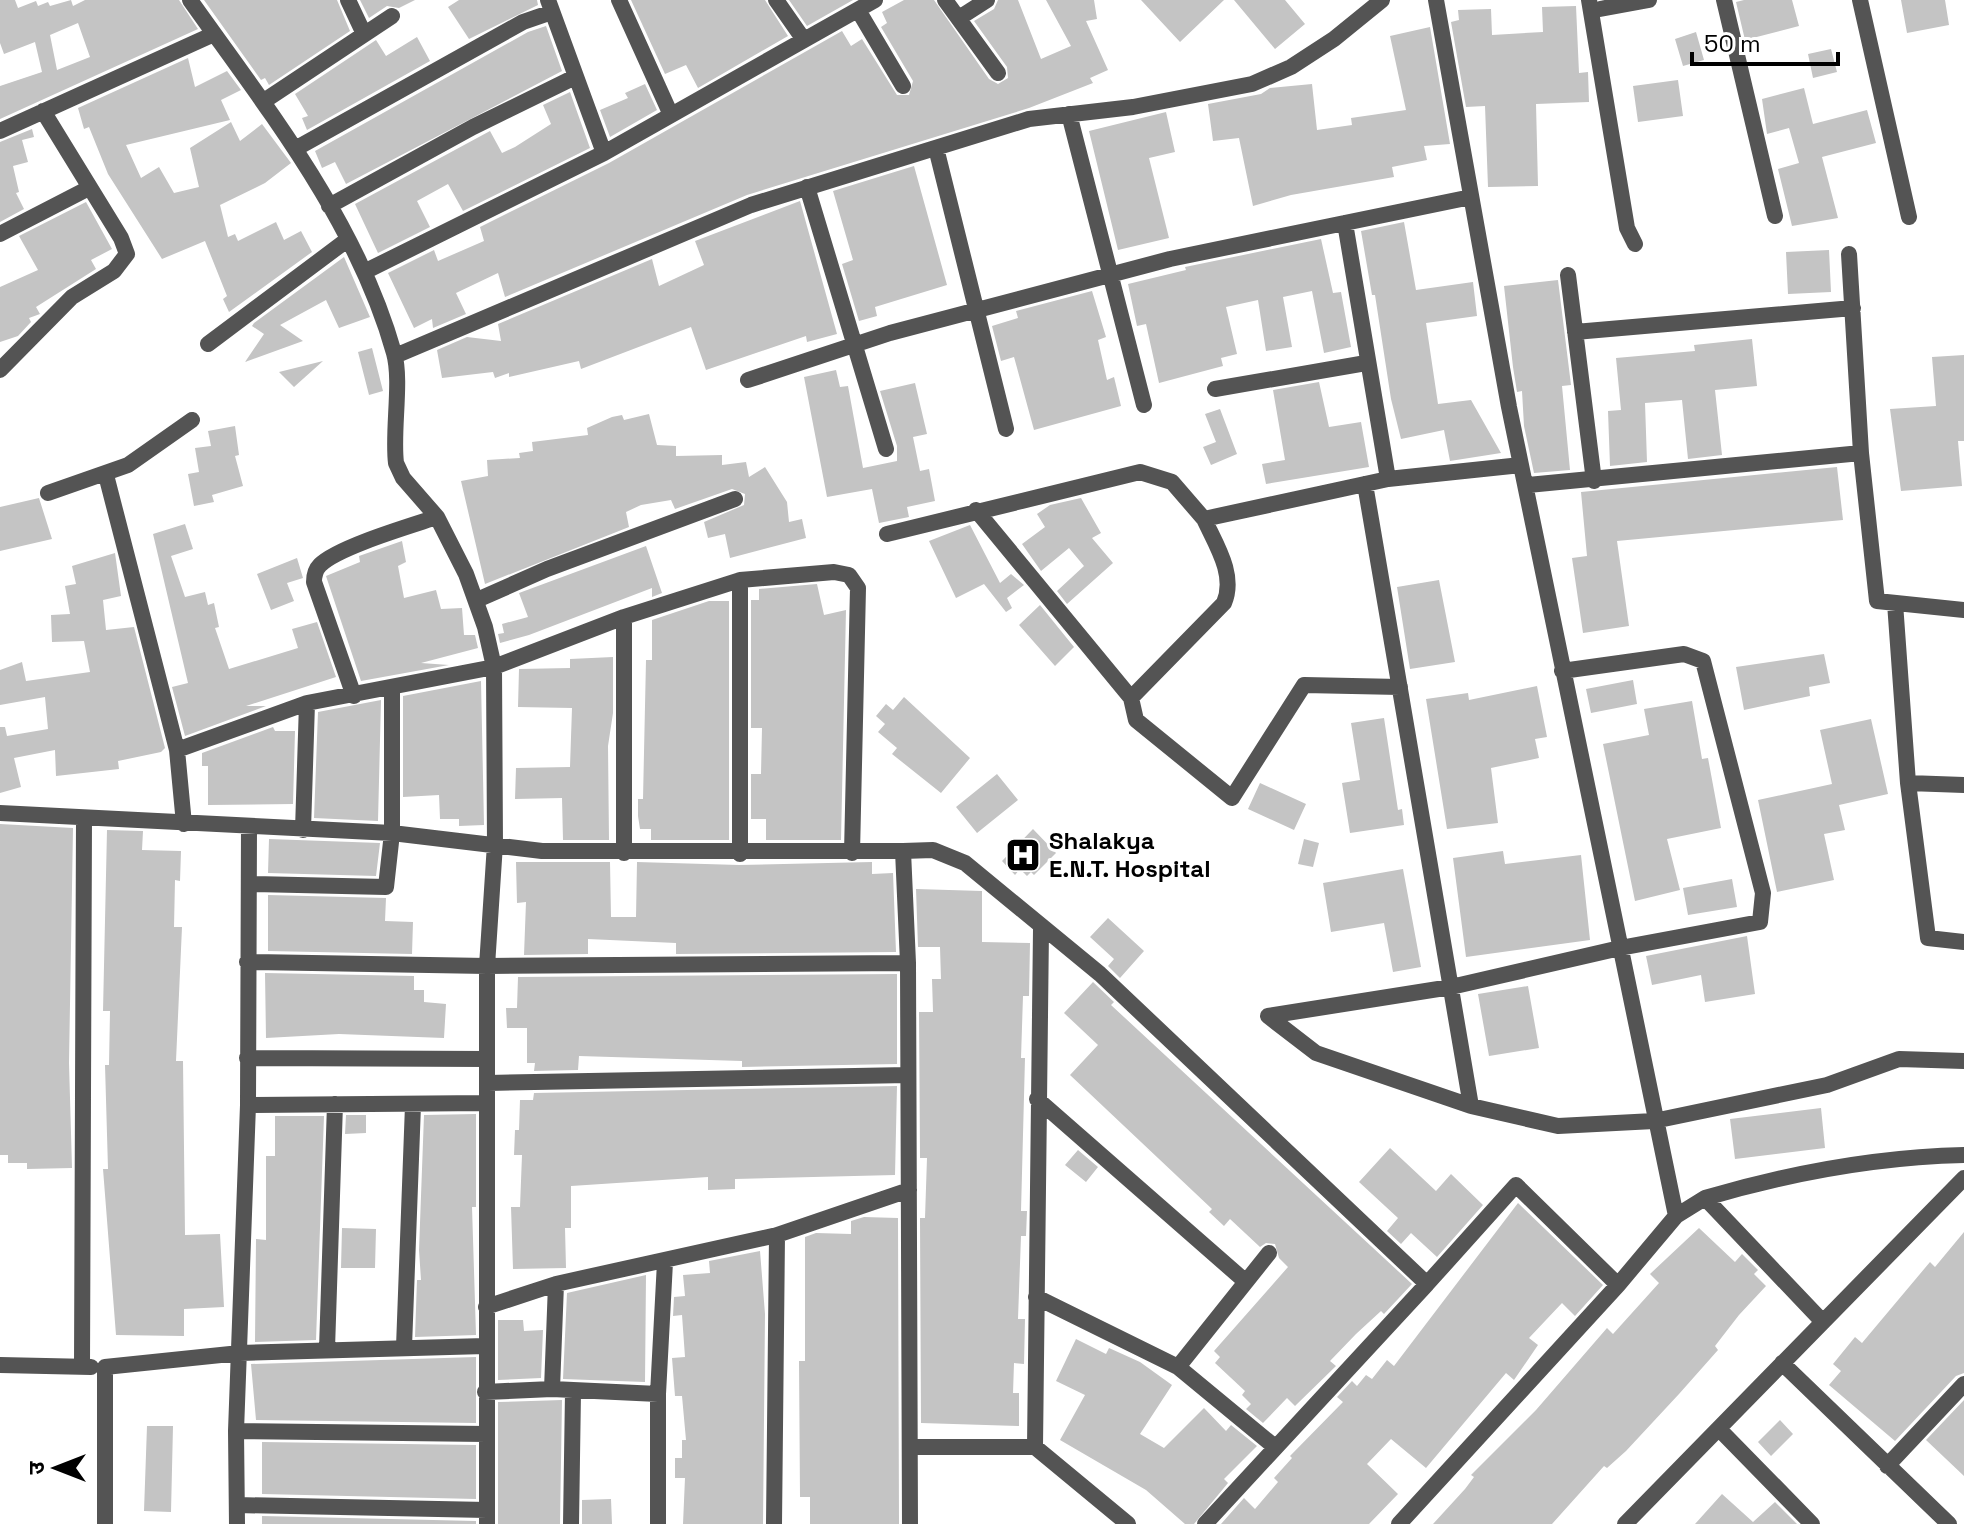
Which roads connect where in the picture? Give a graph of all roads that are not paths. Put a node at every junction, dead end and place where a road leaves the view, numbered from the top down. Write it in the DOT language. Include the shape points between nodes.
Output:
graph roads {
  1 [pos="190,0"];
  2 [pos="348,0"];
  3 [pos="619,0"];
  4 [pos="776,0"];
  5 [pos="945,0"];
  6 [pos="987,0"];
  7 [pos="1382,0"];
  8 [pos="1436,0"];
  9 [pos="1649,0"];
  10 [pos="1724,0"];
  11 [pos="1860,0"];
  12 [pos="865,4"];
  13 [pos="550,6"];
  14 [pos="1598,6"];
  15 [pos="392,16"];
  16 [pos="959,18"];
  17 [pos="214,34"];
  18 [pos="364,34"];
  19 [pos="804,40"];
  20 [pos="998,73"];
  21 [pos="575,77"];
  22 [pos="903,86"];
  23 [pos="264,101"];
  24 [pos="43,111"];
  25 [pos="1069,114"];
  26 [pos="671,115"];
  27 [pos="0,131"];
  28 [pos="936,148"];
  29 [pos="295,149"];
  30 [pos="604,153"];
  31 [pos="807,187"];
  32 [pos="89,188"];
  33 [pos="1471,197"];
  34 [pos="329,206"];
  35 [pos="1775,216"];
  36 [pos="1909,217"];
  37 [pos="1345,223"];
  38 [pos="0,234"];
  39 [pos="347,240"];
  40 [pos="1635,244"];
  41 [pos="1849,254"];
  42 [pos="364,272"];
  43 [pos="1111,275"];
  44 [pos="1568,275"];
  45 [pos="1853,308"];
  46 [pos="975,310"];
  47 [pos="1575,332"];
  48 [pos="208,344"];
  49 [pos="853,345"];
  50 [pos="395,356"];
  51 [pos="1366,363"];
  52 [pos="0,370"];
  53 [pos="748,380"];
  54 [pos="1215,389"];
  55 [pos="1144,405"];
  56 [pos="192,420"];
  57 [pos="1006,429"];
  58 [pos="886,449"];
  59 [pos="1861,453"];
  60 [pos="1521,465"];
  61 [pos="106,475"];
  62 [pos="1388,479"];
  63 [pos="1594,481"];
  64 [pos="1365,484"];
  65 [pos="1528,485"];
  66 [pos="48,493"];
  67 [pos="735,499"];
  68 [pos="976,510"];
  69 [pos="434,512"];
  70 [pos="1204,519"];
  71 [pos="887,534"];
  72 [pos="740,580"];
  73 [pos="477,600"];
  74 [pos="1895,603"];
  75 [pos="1964,610"];
  76 [pos="624,617"];
  77 [pos="494,667"];
  78 [pos="1562,671"];
  79 [pos="1400,687"];
  80 [pos="392,689"];
  81 [pos="354,696"];
  82 [pos="1131,698"];
  83 [pos="307,703"];
  84 [pos="177,750"];
  85 [pos="1908,783"];
  86 [pos="1964,785"];
  87 [pos="0,813"];
  88 [pos="84,819"];
  89 [pos="184,824"];
  90 [pos="249,827"];
  91 [pos="303,830"];
  92 [pos="392,833"];
  93 [pos="495,844"];
  94 [pos="903,851"];
  95 [pos="624,853"];
  96 [pos="852,853"];
  97 [pos="740,854"];
  98 [pos="249,884"];
  99 [pos="1041,929"];
  100 [pos="1964,942"];
  101 [pos="1620,948"];
  102 [pos="247,962"];
  103 [pos="908,963"];
  104 [pos="487,966"];
  105 [pos="1451,987"];
  106 [pos="247,1058"];
  107 [pos="487,1059"];
  108 [pos="1964,1061"];
  109 [pos="908,1075"];
  110 [pos="488,1083"];
  111 [pos="1037,1099"];
  112 [pos="487,1103"];
  113 [pos="335,1104"];
  114 [pos="248,1105"];
  115 [pos="413,1105"];
  116 [pos="1471,1106"];
  117 [pos="1656,1126"];
  118 [pos="1964,1155"];
  119 [pos="1964,1178"];
  120 [pos="909,1190"];
  121 [pos="1705,1198"];
  122 [pos="1676,1216"];
  123 [pos="777,1235"];
  124 [pos="1269,1253"];
  125 [pos="665,1262"];
  126 [pos="1246,1282"];
  127 [pos="556,1284"];
  128 [pos="1427,1284"];
  129 [pos="1618,1285"];
  130 [pos="1036,1297"];
  131 [pos="486,1307"];
  132 [pos="1822,1321"];
  133 [pos="485,1346"];
  134 [pos="404,1347"];
  135 [pos="327,1349"];
  136 [pos="240,1353"];
  137 [pos="1782,1363"];
  138 [pos="0,1365"];
  139 [pos="82,1367"];
  140 [pos="105,1367"];
  141 [pos="1178,1367"];
  142 [pos="1964,1384"];
  143 [pos="552,1389"];
  144 [pos="485,1392"];
  145 [pos="573,1392"];
  146 [pos="658,1394"];
  147 [pos="1719,1429"];
  148 [pos="236,1431"];
  149 [pos="486,1434"];
  150 [pos="910,1447"];
  151 [pos="1035,1447"];
  152 [pos="1275,1447"];
  153 [pos="1887,1466"];
  154 [pos="237,1505"];
  155 [pos="487,1517"];
  156 [pos="1410,1520"];
  157 [pos="105,1524"];
  158 [pos="237,1524"];
  159 [pos="571,1524"];
  160 [pos="658,1524"];
  161 [pos="774,1524"];
  162 [pos="910,1524"];
  163 [pos="1128,1524"];
  164 [pos="1205,1524"];
  165 [pos="1625,1524"];
  166 [pos="1812,1524"];
  167 [pos="1949,1524"];
  1 -- 17 [label="street"];
  2 -- 18 [label="street"];
  3 -- 26 [label="street"];
  4 -- 19 [label="street"];
  5 -- 16 [label="street"];
  6 -- 16 [label="street"];
  7 -- 25 [label="street" via="1291,67 1252,84"];
  8 -- 33 [label="street"];
  9 -- 14 [label="street"];
  10 -- 35 [label="street"];
  11 -- 36 [label="street"];
  12 -- 19 [label="street"];
  12 -- 22 [label="street"];
  13 -- 21 [label="street"];
  13 -- 29 [label="street"];
  14 -- 40 [label="street" via="1627,228"];
  15 -- 18 [label="street"];
  16 -- 20 [label="street"];
  17 -- 23 [label="street"];
  17 -- 24 [label="street"];
  18 -- 23 [label="street"];
  19 -- 26 [label="street"];
  21 -- 30 [label="street"];
  21 -- 34 [label="street"];
  23 -- 29 [label="street"];
  24 -- 27 [label="street"];
  24 -- 32 [label="street"];
  25 -- 28 [label="street" via="1029,119"];
  25 -- 43 [label="street"];
  26 -- 30 [label="street"];
  28 -- 31 [label="street"];
  28 -- 46 [label="street"];
  29 -- 34 [label="street"];
  30 -- 42 [label="street"];
  31 -- 49 [label="street"];
  31 -- 50 [label="street" via="751,205"];
  32 -- 38 [label="street"];
  32 -- 52 [label="street" via="125,247 123,263 72,297"];
  33 -- 37 [label="street"];
  33 -- 60 [label="street"];
  34 -- 39 [label="street"];
  37 -- 43 [label="street"];
  37 -- 51 [label="street"];
  39 -- 42 [label="street"];
  39 -- 48 [label="street"];
  41 -- 45 [label="street"];
  42 -- 50 [label="street"];
  43 -- 46 [label="street"];
  43 -- 55 [label="street"];
  44 -- 47 [label="street"];
  45 -- 47 [label="street"];
  45 -- 59 [label="street"];
  46 -- 49 [label="street"];
  46 -- 57 [label="street"];
  47 -- 63 [label="street"];
  49 -- 53 [label="street"];
  49 -- 58 [label="street"];
  50 -- 69 [label="street" via="394,444 403,478"];
  51 -- 54 [label="street"];
  51 -- 62 [label="street"];
  56 -- 61 [label="street"];
  59 -- 63 [label="street"];
  59 -- 74 [label="street" via="1877,601"];
  60 -- 62 [label="street"];
  60 -- 65 [label="street"];
  61 -- 66 [label="street"];
  61 -- 84 [label="street"];
  62 -- 64 [label="street"];
  63 -- 65 [label="street"];
  64 -- 70 [label="street"];
  64 -- 79 [label="street"];
  65 -- 78 [label="street"];
  67 -- 73 [label="street"];
  68 -- 70 [label="street" via="1140,472 1172,482"];
  68 -- 71 [label="street"];
  68 -- 82 [label="street"];
  69 -- 73 [label="street"];
  69 -- 81 [label="street" via="325,561 314,573"];
  70 -- 82 [label="street" via="1230,589 1224,603"];
  72 -- 76 [label="street"];
  72 -- 96 [label="street" via="834,572 849,575 858,588"];
  72 -- 97 [label="street"];
  73 -- 77 [label="street"];
  74 -- 75 [label="street"];
  74 -- 85 [label="street"];
  76 -- 77 [label="street"];
  76 -- 95 [label="street"];
  77 -- 80 [label="street"];
  77 -- 93 [label="street"];
  78 -- 101 [label="street"];
  78 -- 101 [label="street" via="1684,654 1703,661 1763,893 1760,922"];
  79 -- 82 [label="street" via="1304,685 1232,798 1136,720"];
  79 -- 105 [label="street"];
  80 -- 81 [label="street"];
  80 -- 92 [label="street"];
  81 -- 83 [label="street"];
  83 -- 84 [label="street"];
  83 -- 91 [label="street"];
  84 -- 89 [label="street"];
  85 -- 86 [label="street"];
  85 -- 100 [label="street" via="1928,938"];
  87 -- 88 [label="street"];
  88 -- 89 [label="street"];
  88 -- 139 [label="street"];
  89 -- 90 [label="street"];
  90 -- 91 [label="street"];
  90 -- 98 [label="street"];
  91 -- 92 [label="street"];
  92 -- 93 [label="street"];
  92 -- 98 [label="street" via="386,887"];
  93 -- 95 [label="street"];
  93 -- 104 [label="street"];
  94 -- 96 [label="street"];
  94 -- 99 [label="street" via="950,854"];
  94 -- 103 [label="street"];
  95 -- 97 [label="street"];
  96 -- 97 [label="street"];
  98 -- 102 [label="street"];
  99 -- 111 [label="street"];
  99 -- 128 [label="street" via="1100,974"];
  101 -- 105 [label="street"];
  101 -- 117 [label="street"];
  102 -- 104 [label="street"];
  102 -- 106 [label="street"];
  103 -- 104 [label="street"];
  103 -- 109 [label="street"];
  104 -- 107 [label="street"];
  105 -- 116 [label="street"];
  105 -- 116 [label="street" via="1268,1016 1316,1053"];
  106 -- 107 [label="street"];
  106 -- 114 [label="street"];
  107 -- 110 [label="street"];
  108 -- 117 [label="street" via="1899,1059 1827,1085"];
  109 -- 110 [label="street"];
  109 -- 120 [label="street"];
  110 -- 112 [label="street"];
  111 -- 126 [label="street"];
  111 -- 130 [label="street"];
  112 -- 115 [label="street"];
  112 -- 131 [label="street"];
  113 -- 114 [label="street"];
  113 -- 115 [label="street"];
  113 -- 135 [label="street"];
  114 -- 136 [label="street"];
  115 -- 134 [label="street"];
  116 -- 117 [label="street" via="1558,1126"];
  117 -- 122 [label="street"];
  118 -- 121 [label="street" via="1834,1167"];
  119 -- 132 [label="street"];
  120 -- 123 [label="street"];
  120 -- 150 [label="street"];
  121 -- 122 [label="street"];
  121 -- 132 [label="street"];
  122 -- 129 [label="street"];
  123 -- 125 [label="street"];
  123 -- 161 [label="street"];
  124 -- 126 [label="street"];
  125 -- 127 [label="street"];
  125 -- 146 [label="street"];
  126 -- 141 [label="street"];
  127 -- 131 [label="street"];
  127 -- 143 [label="street"];
  128 -- 129 [label="street" via="1516,1185"];
  128 -- 152 [label="street"];
  129 -- 156 [label="street"];
  130 -- 141 [label="street"];
  130 -- 151 [label="street"];
  131 -- 133 [label="street"];
  132 -- 137 [label="street"];
  133 -- 134 [label="street"];
  133 -- 144 [label="street"];
  134 -- 135 [label="street"];
  135 -- 136 [label="street"];
  136 -- 140 [label="street"];
  136 -- 148 [label="street"];
  137 -- 147 [label="street"];
  137 -- 153 [label="street"];
  138 -- 139 [label="street"];
  139 -- 140 [label="street"];
  140 -- 157 [label="street"];
  141 -- 152 [label="street"];
  142 -- 153 [label="street"];
  143 -- 144 [label="street"];
  143 -- 145 [label="street"];
  144 -- 149 [label="street"];
  145 -- 146 [label="street"];
  145 -- 159 [label="street"];
  146 -- 160 [label="street"];
  147 -- 165 [label="street"];
  147 -- 166 [label="street"];
  148 -- 149 [label="street"];
  148 -- 154 [label="street"];
  149 -- 155 [label="street"];
  150 -- 151 [label="street"];
  150 -- 162 [label="street"];
  151 -- 163 [label="street"];
  152 -- 164 [label="street"];
  153 -- 167 [label="street"];
  154 -- 155 [label="street"];
  154 -- 158 [label="street"];
}
